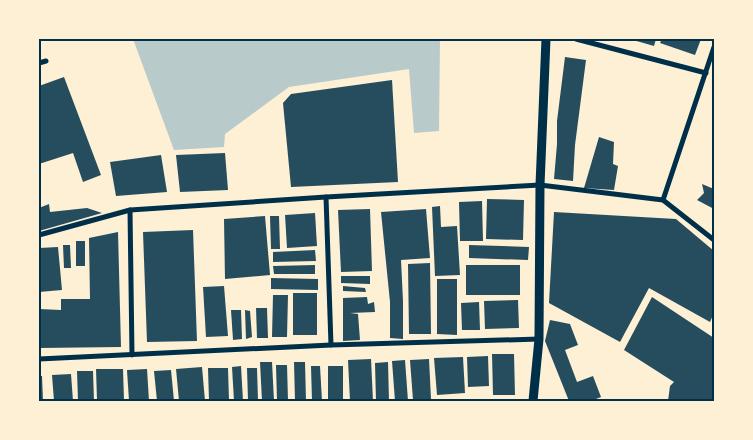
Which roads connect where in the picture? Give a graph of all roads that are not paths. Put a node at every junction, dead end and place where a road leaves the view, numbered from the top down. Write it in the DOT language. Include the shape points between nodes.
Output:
graph roads {
  1 [pos="546,39"];
  2 [pos="576,39"];
  3 [pos="714,47"];
  4 [pos="46,61"];
  5 [pos="39,63"];
  6 [pos="706,73"];
  7 [pos="540,184"];
  8 [pos="326,197"];
  9 [pos="664,200"];
  10 [pos="130,210"];
  11 [pos="39,235"];
  12 [pos="714,240"];
  13 [pos="539,340"];
  14 [pos="331,345"];
  15 [pos="132,355"];
  16 [pos="39,359"];
  17 [pos="532,401"];
  1 -- 7 [label="street"];
  2 -- 6 [label="street"];
  3 -- 6 [label="street"];
  4 -- 5 [label="street"];
  6 -- 9 [label="street"];
  7 -- 8 [label="street"];
  7 -- 9 [label="street"];
  7 -- 13 [label="street"];
  8 -- 10 [label="street"];
  8 -- 14 [label="street"];
  9 -- 12 [label="street"];
  10 -- 11 [label="street"];
  10 -- 15 [label="street"];
  13 -- 14 [label="street"];
  13 -- 17 [label="street"];
  14 -- 15 [label="street"];
  15 -- 16 [label="street"];
}
